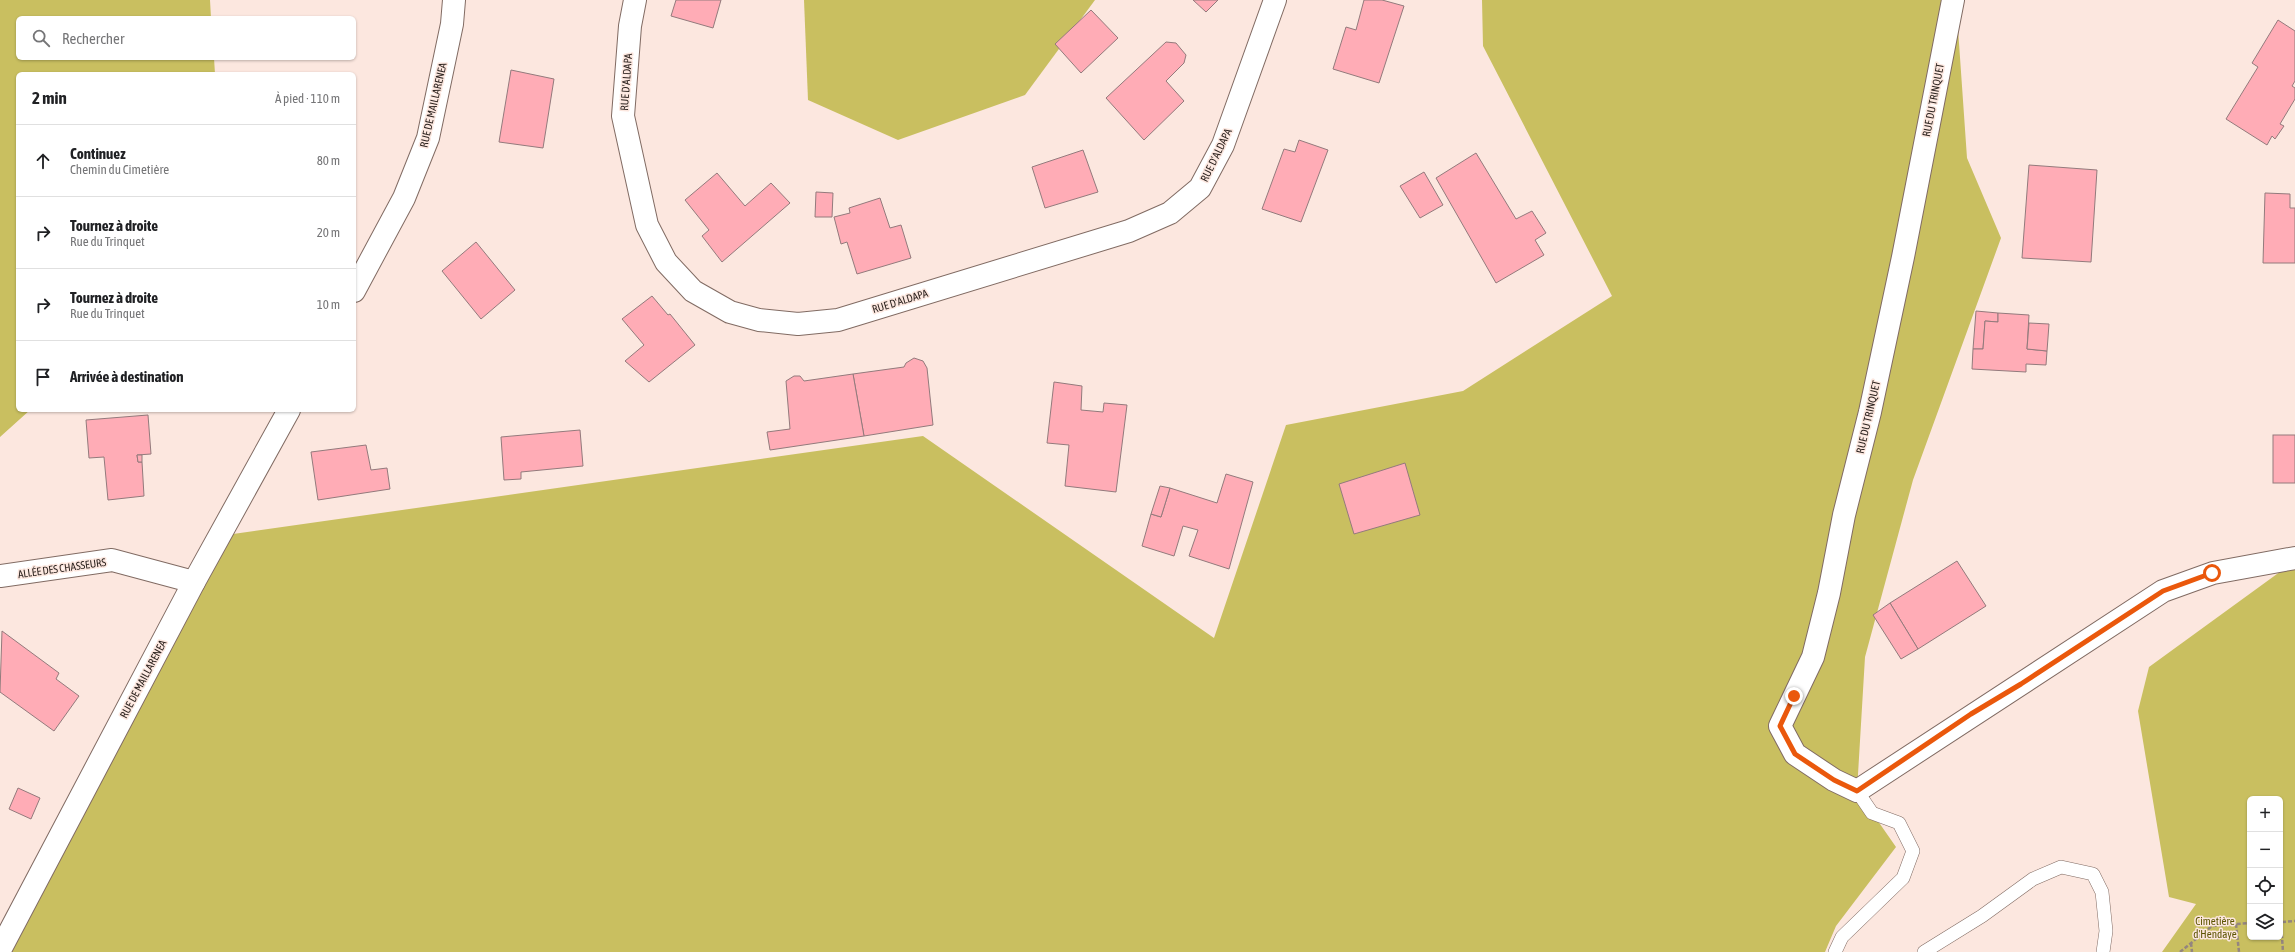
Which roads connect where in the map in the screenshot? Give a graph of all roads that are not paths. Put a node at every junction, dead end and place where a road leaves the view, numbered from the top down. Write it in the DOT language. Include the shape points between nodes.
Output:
graph roads {
  1 [pos="454,0"];
  2 [pos="635,0"];
  3 [pos="1275,0"];
  4 [pos="1953,0"];
  5 [pos="356,287"];
  6 [pos="288,412"];
  7 [pos="2295,558"];
  8 [pos="0,576"];
  9 [pos="194,582"];
  10 [pos="1857,791"];
  11 [pos="0,950"];
  12 [pos="1836,952"];
  13 [pos="1924,952"];
  14 [pos="2103,952"];
  1 -- 5 [label="street, RUE DE MAILLARENEA" via="452,24 428,138 404,198"];
  2 -- 3 [label="street, RUE D'ALDAPA" via="630,26 623,116 648,225 663,255 693,291 730,312 759,320 798,324 838,320 1129,231 1170,213 1200,188 1223,145"];
  4 -- 10 [label="street, RUE DU TRINQUET" via="1903,257 1870,412 1844,514 1829,592 1813,657 1780,726 1795,754 1834,780"];
  6 -- 9 [label="street, RUE DE MAILLARENEA"];
  7 -- 10 [label="street" via="2212,573 2163,591 1971,714"];
  8 -- 9 [label="street, ALLÉE DES CHASSEURS" via="112,560"];
  9 -- 11 [label="street, RUE DE MAILLARENEA"];
  10 -- 12 [label="lane" via="1872,814 1899,823 1914,852 1903,878 1842,937"];
  13 -- 14 [label="lane" via="1982,916 2034,879 2061,867 2093,874 2102,892 2106,931"];
}
